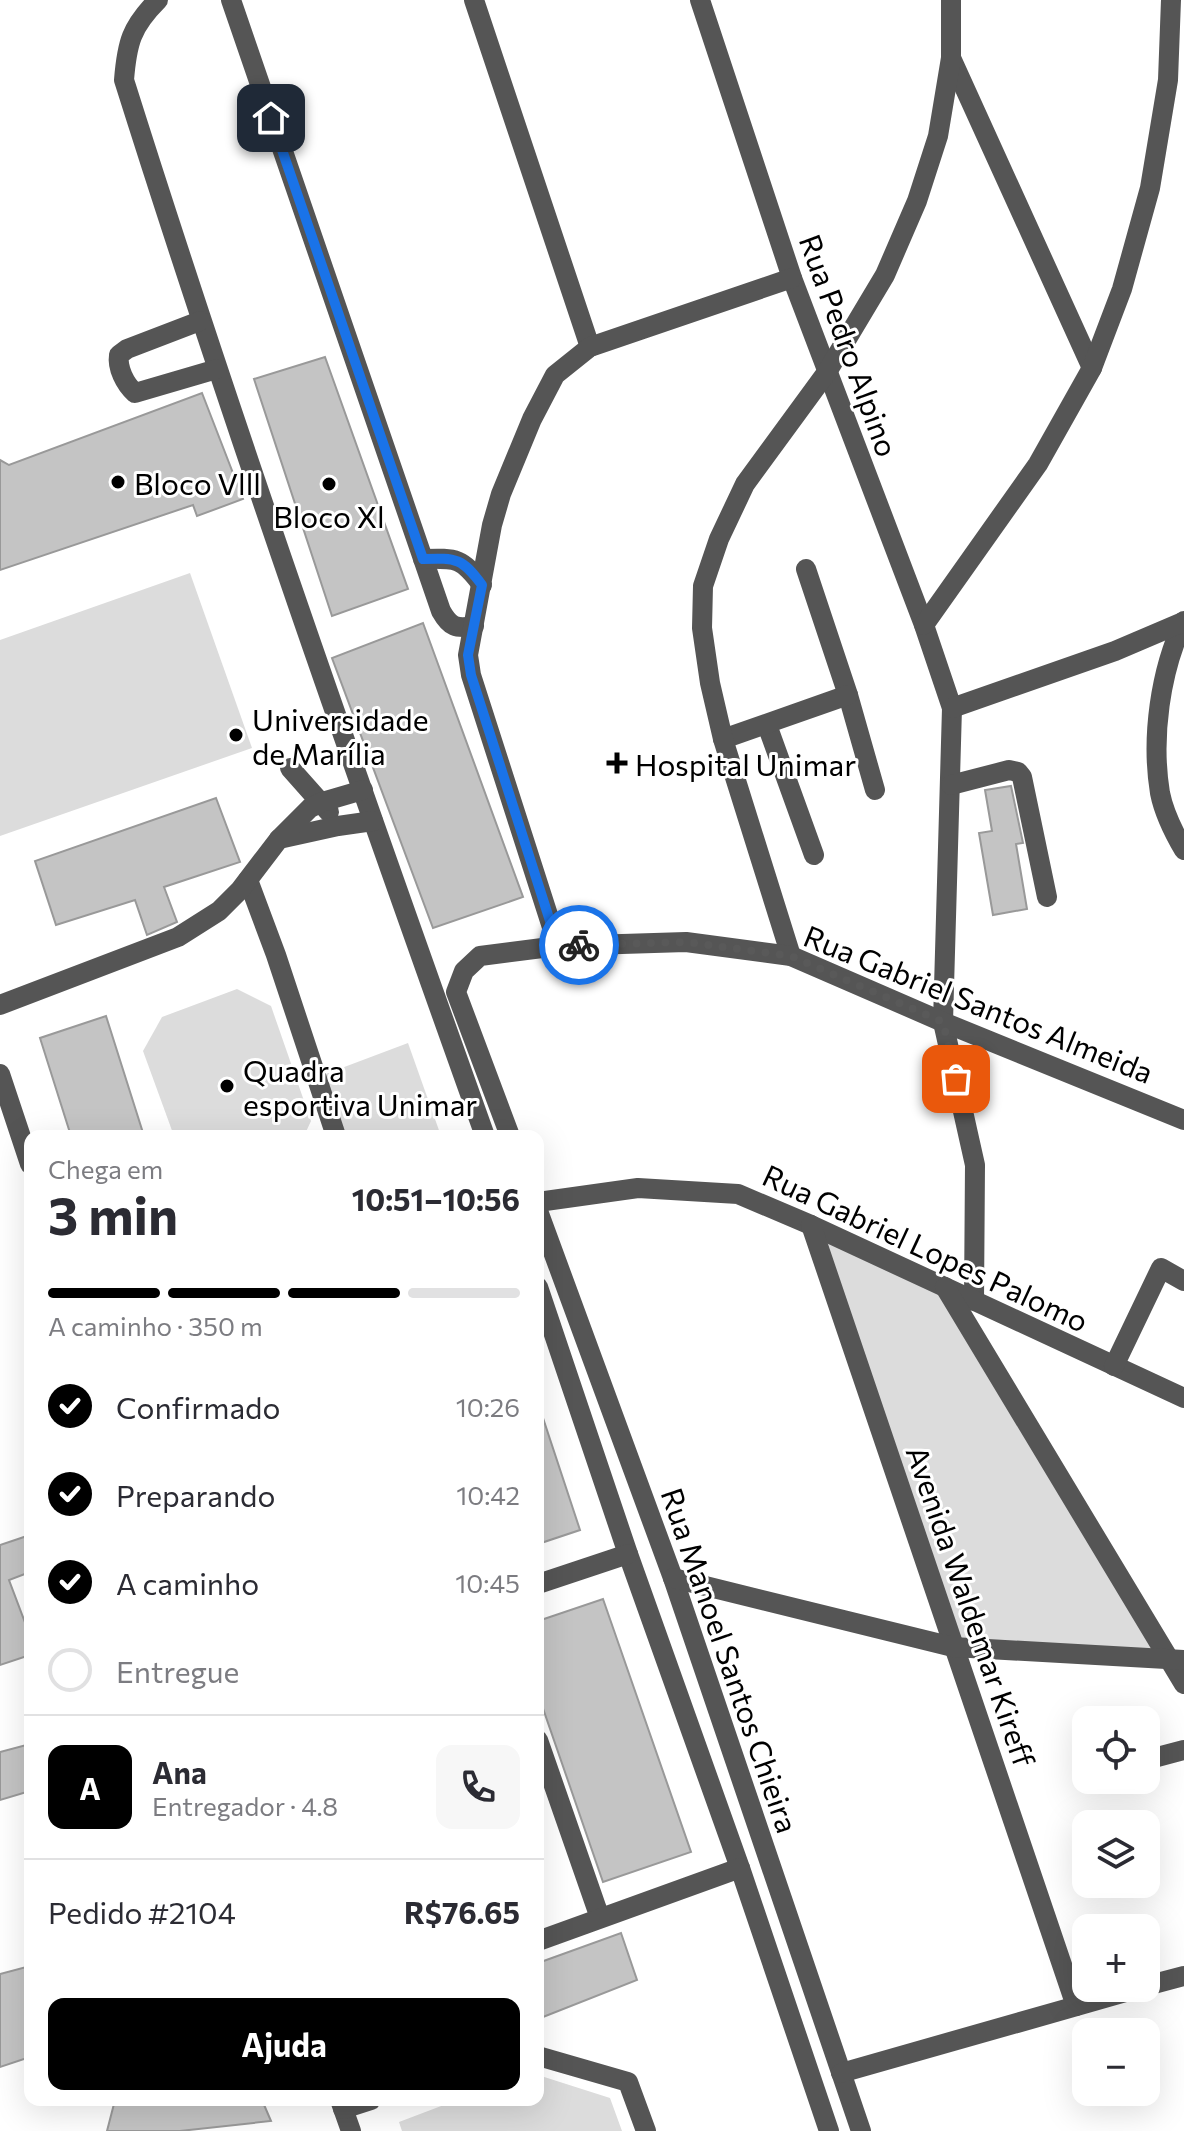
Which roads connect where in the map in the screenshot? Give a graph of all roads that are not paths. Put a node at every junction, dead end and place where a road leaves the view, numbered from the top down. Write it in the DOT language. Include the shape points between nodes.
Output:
graph roads {
  1 [pos="158,0"];
  2 [pos="231,0"];
  3 [pos="474,0"];
  4 [pos="700,0"];
  5 [pos="951,0"];
  6 [pos="1171,0"];
  7 [pos="951,58"];
  8 [pos="792,278"];
  9 [pos="200,321"];
  10 [pos="590,347"];
  11 [pos="1092,368"];
  12 [pos="217,369"];
  13 [pos="827,372"];
  14 [pos="423,559"];
  15 [pos="806,569"];
  16 [pos="482,585"];
  17 [pos="1183,622"];
  18 [pos="924,625"];
  19 [pos="474,626"];
  20 [pos="848,695"];
  21 [pos="952,708"];
  22 [pos="767,725"];
  23 [pos="723,739"];
  24 [pos="290,768"];
  25 [pos="951,785"];
  26 [pos="363,790"];
  27 [pos="875,790"];
  28 [pos="322,802"];
  29 [pos="373,821"];
  30 [pos="338,826"];
  31 [pos="279,839"];
  32 [pos="1184,850"];
  33 [pos="814,855"];
  34 [pos="248,880"];
  35 [pos="1047,897"];
  36 [pos="558,946"];
  37 [pos="791,956"];
  38 [pos="0,1005"];
  39 [pos="943,1022"];
  40 [pos="0,1074"];
  41 [pos="1184,1120"];
  42 [pos="334,1130"];
  43 [pos="483,1130"];
  44 [pos="508,1130"];
  45 [pos="24,1146"];
  46 [pos="544,1201"];
  47 [pos="811,1225"];
  48 [pos="544,1227"];
  49 [pos="1184,1281"];
  50 [pos="945,1287"];
  51 [pos="974,1301"];
  52 [pos="544,1305"];
  53 [pos="1114,1366"];
  54 [pos="1184,1398"];
  55 [pos="628,1554"];
  56 [pos="673,1578"];
  57 [pos="544,1582"];
  58 [pos="953,1647"];
  59 [pos="1177,1659"];
  60 [pos="1184,1684"];
  61 [pos="1184,1750"];
  62 [pos="1160,1756"];
  63 [pos="544,1757"];
  64 [pos="740,1868"];
  65 [pos="600,1918"];
  66 [pos="544,1939"];
  67 [pos="1184,1976"];
  68 [pos="1160,1982"];
  69 [pos="1090,2002"];
  70 [pos="1076,2006"];
  71 [pos="544,2058"];
  72 [pos="841,2073"];
  73 [pos="343,2106"];
  74 [pos="351,2131"];
  75 [pos="646,2131"];
  76 [pos="829,2131"];
  77 [pos="861,2131"];
  1 -- 9 [label="street" via="138,19 126,52 124,80"];
  2 -- 14 [label="street"];
  3 -- 10 [label="street"];
  4 -- 8 [label="street, Rua Pedro Alpino"];
  5 -- 7 [label="street"];
  6 -- 11 [label="street" via="1168,80 1150,188 1122,289"];
  7 -- 11 [label="street"];
  7 -- 13 [label="street" via="938,136 917,201 885,275"];
  8 -- 10 [label="street"];
  8 -- 13 [label="street, Rua Pedro Alpino"];
  9 -- 12 [label="street"];
  9 -- 12 [label="street" via="127,349 117,363 135,393"];
  10 -- 16 [label="street" via="555,375 532,419 501,494"];
  11 -- 18 [label="street" via="1038,464"];
  12 -- 26 [label="street"];
  13 -- 18 [label="street, Rua Pedro Alpino"];
  13 -- 23 [label="street" via="745,484 703,586 702,628"];
  14 -- 16 [label="street" via="464,563"];
  14 -- 19 [label="street" via="448,625"];
  15 -- 20 [label="street"];
  16 -- 19 [label="street"];
  17 -- 21 [label="street"];
  17 -- 32 [label="street" via="1167,669 1157,740 1160,794"];
  18 -- 21 [label="street, Rua Pedro Alpino"];
  19 -- 36 [label="street" via="468,655 471,675"];
  20 -- 22 [label="street"];
  20 -- 27 [label="street"];
  21 -- 25 [label="street, Rua Pedro Alpino"];
  22 -- 23 [label="street"];
  22 -- 33 [label="street"];
  23 -- 37 [label="street"];
  24 -- 28 [label="street"];
  25 -- 35 [label="street" via="1018,772"];
  25 -- 39 [label="street, Rua Pedro Alpino"];
  26 -- 28 [label="street"];
  26 -- 29 [label="street"];
  28 -- 30 [label="street"];
  28 -- 31 [label="street"];
  29 -- 30 [label="street"];
  29 -- 43 [label="street"];
  30 -- 31 [label="street"];
  31 -- 34 [label="street"];
  34 -- 38 [label="street" via="219,911 178,937"];
  34 -- 42 [label="street"];
  36 -- 37 [label="street, Rua Gabriel Santos Almeida" via="686,942"];
  36 -- 44 [label="street" via="480,956 464,971 456,992"];
  37 -- 39 [label="street, Rua Gabriel Santos Almeida"];
  39 -- 41 [label="street, Rua Gabriel Santos Almeida"];
  39 -- 51 [label="street, Rua Pedro Alpino" via="975,1165"];
  40 -- 45 [label="street"];
  46 -- 47 [label="street, Rua Gabriel Lopes Palomo" via="638,1188 738,1194"];
  47 -- 50 [label="street, Rua Gabriel Lopes Palomo"];
  47 -- 58 [label="street, Avenida Waldemar Kireff"];
  48 -- 56 [label="street, Rua Manoel Santos Chieira"];
  49 -- 53 [label="street" via="1161,1268"];
  50 -- 51 [label="street, Rua Gabriel Lopes Palomo"];
  50 -- 59 [label="street"];
  51 -- 53 [label="street, Rua Gabriel Lopes Palomo"];
  52 -- 55 [label="street"];
  53 -- 54 [label="street, Rua Gabriel Lopes Palomo"];
  55 -- 57 [label="street"];
  55 -- 64 [label="street"];
  56 -- 58 [label="street"];
  56 -- 72 [label="street, Rua Manoel Santos Chieira"];
  58 -- 59 [label="street"];
  58 -- 70 [label="street, Avenida Waldemar Kireff"];
  59 -- 60 [label="street"];
  61 -- 62 [label="street"];
  63 -- 65 [label="street"];
  64 -- 65 [label="street"];
  64 -- 76 [label="street"];
  65 -- 66 [label="street"];
  67 -- 68 [label="street"];
  69 -- 70 [label="street"];
  70 -- 72 [label="street"];
  71 -- 75 [label="street" via="628,2082"];
  72 -- 77 [label="street, Rua Manoel Santos Chieira"];
  73 -- 74 [label="street"];
}
